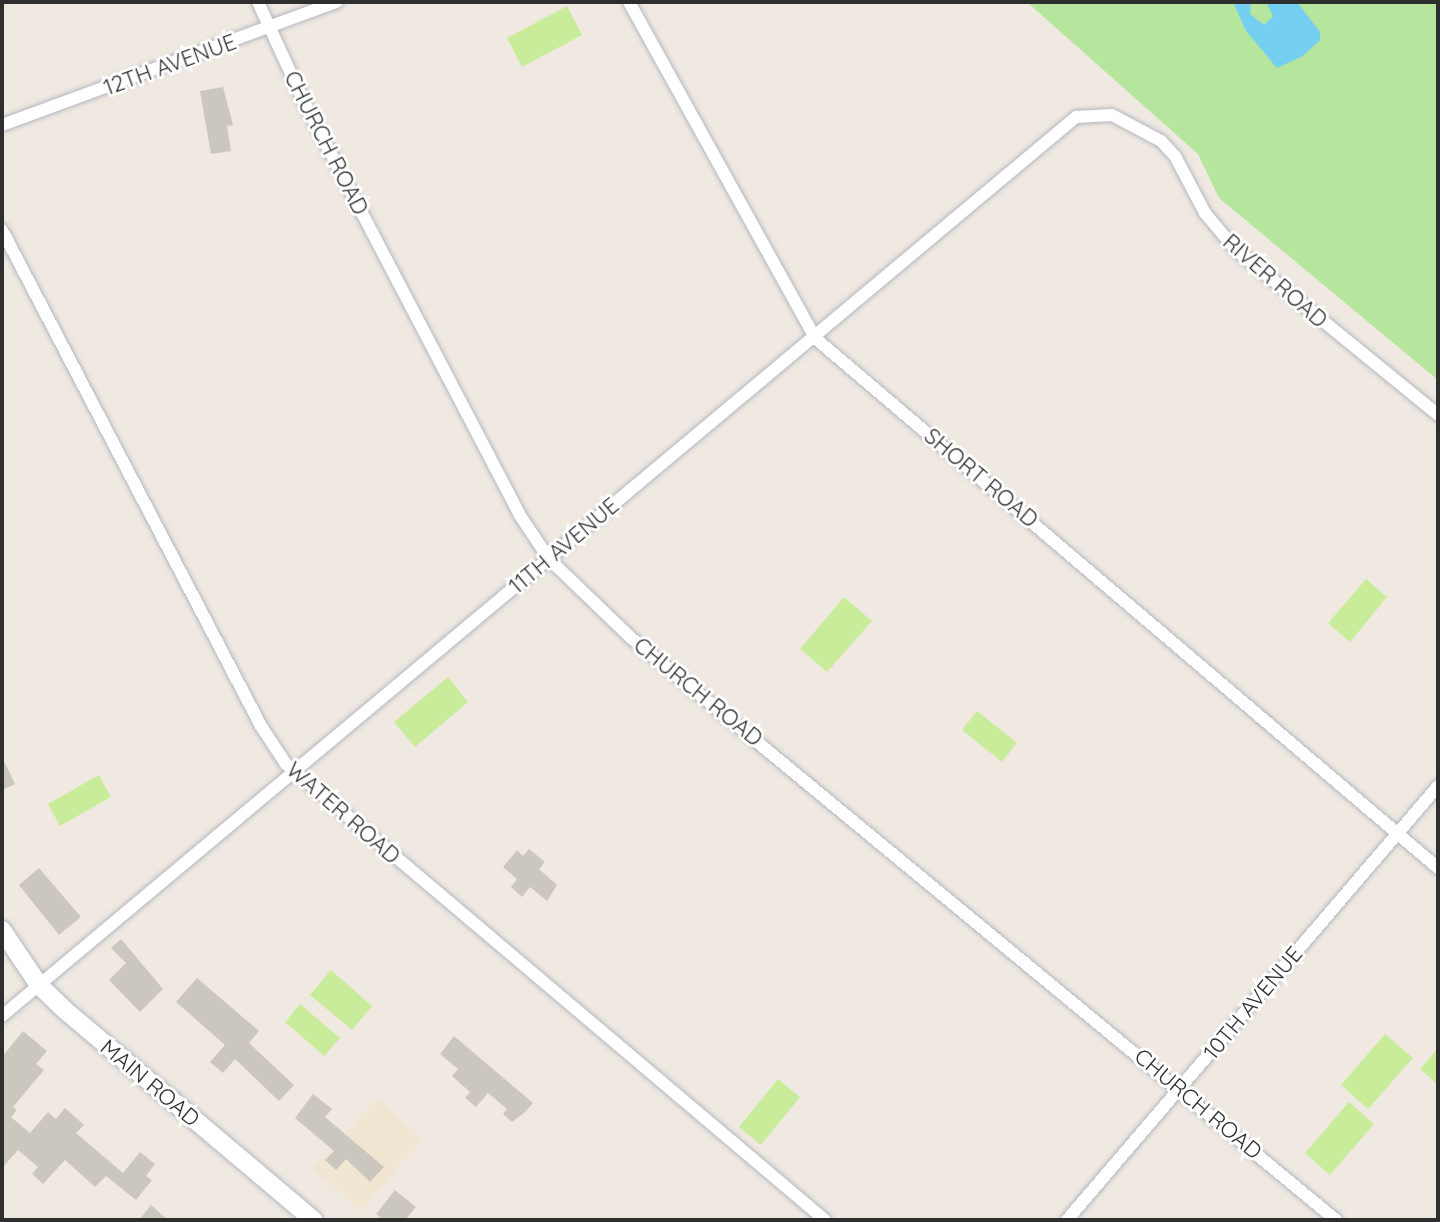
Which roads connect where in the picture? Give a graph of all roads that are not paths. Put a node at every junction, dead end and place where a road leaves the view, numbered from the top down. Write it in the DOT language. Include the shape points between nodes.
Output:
graph roads {
  1 [pos="258,2"];
  2 [pos="337,2"];
  3 [pos="629,2"];
  4 [pos="269,28"];
  5 [pos="2,125"];
  6 [pos="1137,127"];
  7 [pos="2,230"];
  8 [pos="815,338"];
  9 [pos="1438,415"];
  10 [pos="549,559"];
  11 [pos="293,770"];
  12 [pos="1438,786"];
  13 [pos="1397,834"];
  14 [pos="1438,868"];
  15 [pos="2,930"];
  16 [pos="39,985"];
  17 [pos="2,1016"];
  18 [pos="1180,1088"];
  19 [pos="313,1220"];
  20 [pos="825,1220"];
  21 [pos="1067,1220"];
  22 [pos="1336,1220"];
  1 -- 4 [label="street, CHURCH ROAD"];
  2 -- 4 [label="street, 12TH AVENUE"];
  3 -- 8 [label="street, SHORT ROAD"];
  4 -- 5 [label="street, 12TH AVENUE"];
  4 -- 10 [label="street, CHURCH ROAD" via="519,514"];
  6 -- 8 [label="street, 11TH AVENUE" via="1101,113 1072,120"];
  6 -- 9 [label="street, RIVER ROAD" via="1171,150 1205,213 1236,250"];
  7 -- 11 [label="street, WATER ROAD" via="261,726"];
  8 -- 10 [label="street, 11TH AVENUE"];
  8 -- 13 [label="street, SHORT ROAD"];
  10 -- 11 [label="street, 11TH AVENUE"];
  10 -- 18 [label="street, CHURCH ROAD" via="630,637"];
  11 -- 16 [label="street, 11TH AVENUE"];
  11 -- 20 [label="street, WATER ROAD"];
  12 -- 13 [label="street, 10TH AVENUE"];
  13 -- 14 [label="street, SHORT ROAD"];
  13 -- 18 [label="street, 10TH AVENUE"];
  15 -- 16 [label="main road, MAIN ROAD"];
  16 -- 17 [label="street, 11TH AVENUE"];
  16 -- 19 [label="main road, MAIN ROAD"];
  18 -- 21 [label="street, 10TH AVENUE"];
  18 -- 22 [label="street, CHURCH ROAD"];
}
